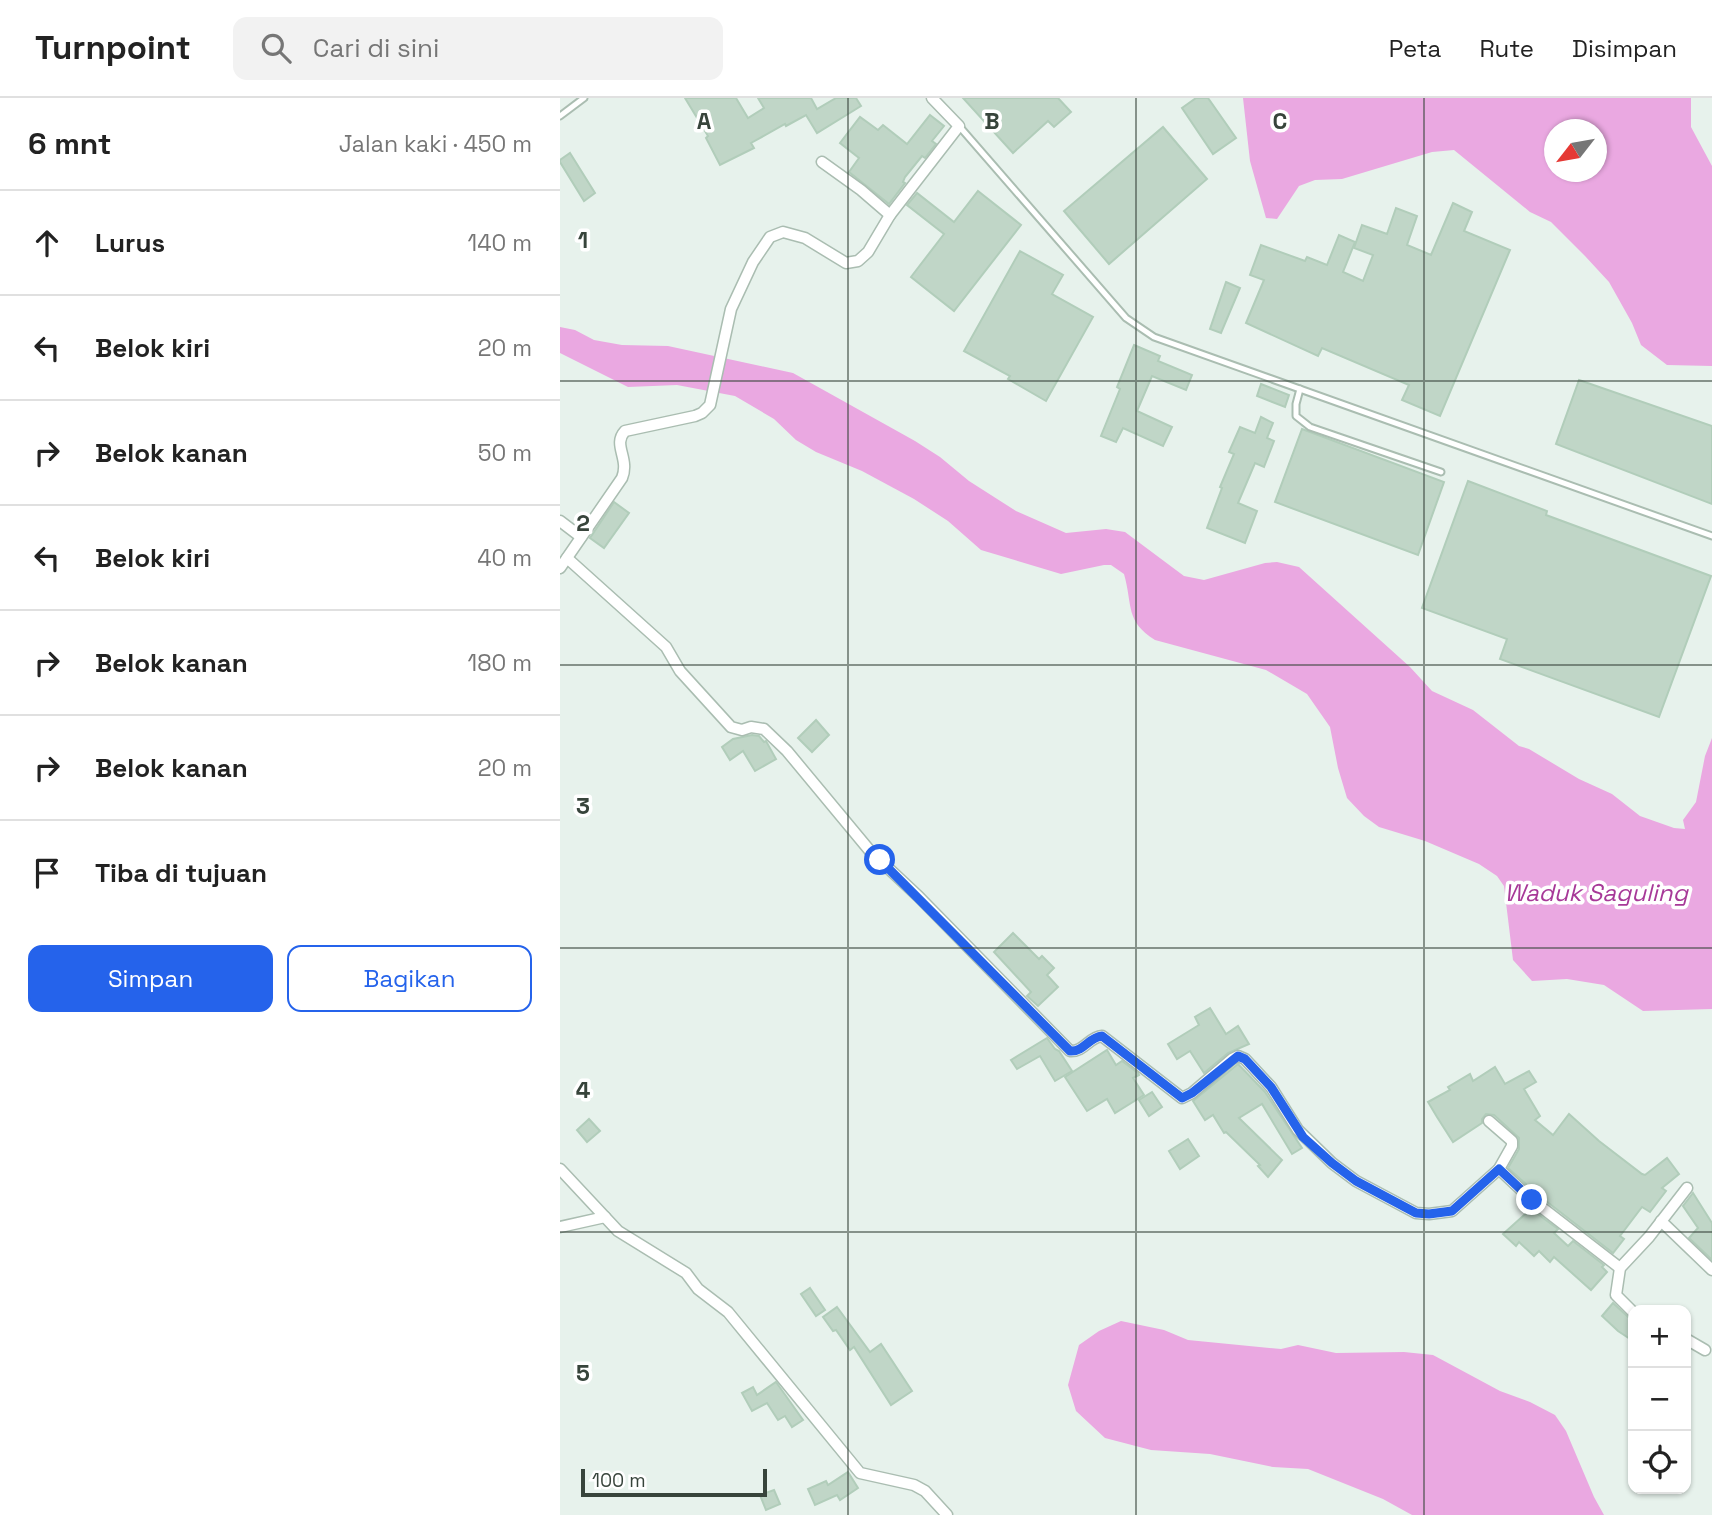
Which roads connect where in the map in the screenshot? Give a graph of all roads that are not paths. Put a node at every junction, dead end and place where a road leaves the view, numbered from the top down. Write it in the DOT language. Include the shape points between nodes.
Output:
graph roads {
  1 [pos="584,98"];
  2 [pos="932,98"];
  3 [pos="560,116"];
  4 [pos="959,125"];
  5 [pos="822,162"];
  6 [pos="890,215"];
  7 [pos="1300,389"];
  8 [pos="1441,472"];
  9 [pos="560,522"];
  10 [pos="1712,536"];
  11 [pos="581,537"];
  12 [pos="568,558"];
  13 [pos="560,568"];
  14 [pos="1489,1121"];
  15 [pos="560,1169"];
  16 [pos="1499,1169"];
  17 [pos="1687,1188"];
  18 [pos="605,1217"];
  19 [pos="1661,1221"];
  20 [pos="560,1227"];
  21 [pos="1620,1268"];
  22 [pos="1712,1270"];
  23 [pos="1628,1307"];
  24 [pos="1691,1342"];
  25 [pos="1705,1350"];
  26 [pos="947,1515"];
  1 -- 3 [label="lane"];
  2 -- 4 [label="street"];
  4 -- 6 [label="street"];
  4 -- 7 [label="lane" via="1126,318 1154,337"];
  5 -- 6 [label="street"];
  6 -- 11 [label="street" via="858,261 846,263 806,238 783,232 771,237 731,309 710,405 702,413 620,436 624,473"];
  7 -- 8 [label="lane" via="1296,416 1310,427"];
  7 -- 10 [label="lane"];
  9 -- 11 [label="street"];
  11 -- 12 [label="street"];
  12 -- 13 [label="street"];
  12 -- 16 [label="street" via="666,648 731,727 764,729 787,751 870,851 1070,1051 1102,1036 1182,1098 1238,1056 1245,1059 1271,1087 1303,1137 1356,1181 1416,1213 1452,1211"];
  14 -- 16 [label="street" via="1512,1141"];
  15 -- 18 [label="street"];
  16 -- 21 [label="street"];
  17 -- 19 [label="street"];
  18 -- 20 [label="street"];
  18 -- 26 [label="street" via="618,1231 686,1273 728,1312 860,1473 925,1490"];
  19 -- 21 [label="street"];
  19 -- 22 [label="street"];
  21 -- 23 [label="street" via="1616,1295"];
  24 -- 25 [label="street"];
}
